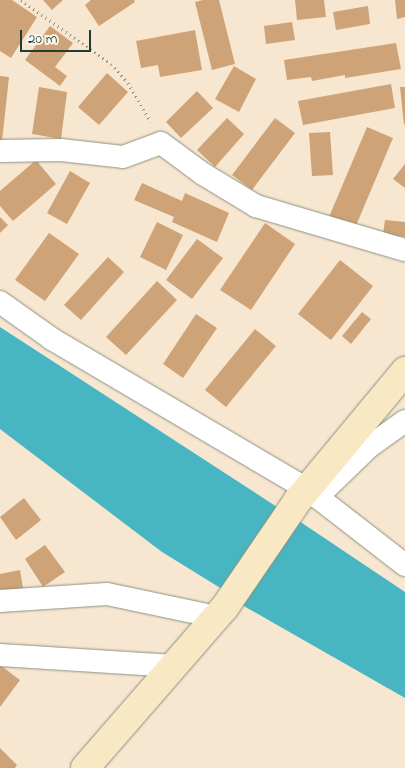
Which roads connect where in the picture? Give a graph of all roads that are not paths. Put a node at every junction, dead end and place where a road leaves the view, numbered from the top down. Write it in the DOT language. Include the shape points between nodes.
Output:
graph roads {
  1 [pos="0,151"];
  2 [pos="405,250"];
  3 [pos="0,302"];
  4 [pos="405,371"];
  5 [pos="405,421"];
  6 [pos="307,496"];
  7 [pos="405,565"];
  8 [pos="0,601"];
  9 [pos="221,612"];
  10 [pos="0,655"];
  11 [pos="175,666"];
  12 [pos="85,768"];
  1 -- 2 [label="street" via="61,150 123,157 161,143 203,174 256,206"];
  3 -- 6 [label="street" via="52,339"];
  4 -- 6 [label="main road"];
  5 -- 6 [label="street"];
  6 -- 7 [label="street"];
  6 -- 9 [label="main road"];
  8 -- 9 [label="street" via="107,594"];
  9 -- 11 [label="main road"];
  10 -- 11 [label="street"];
  11 -- 12 [label="main road"];
}
